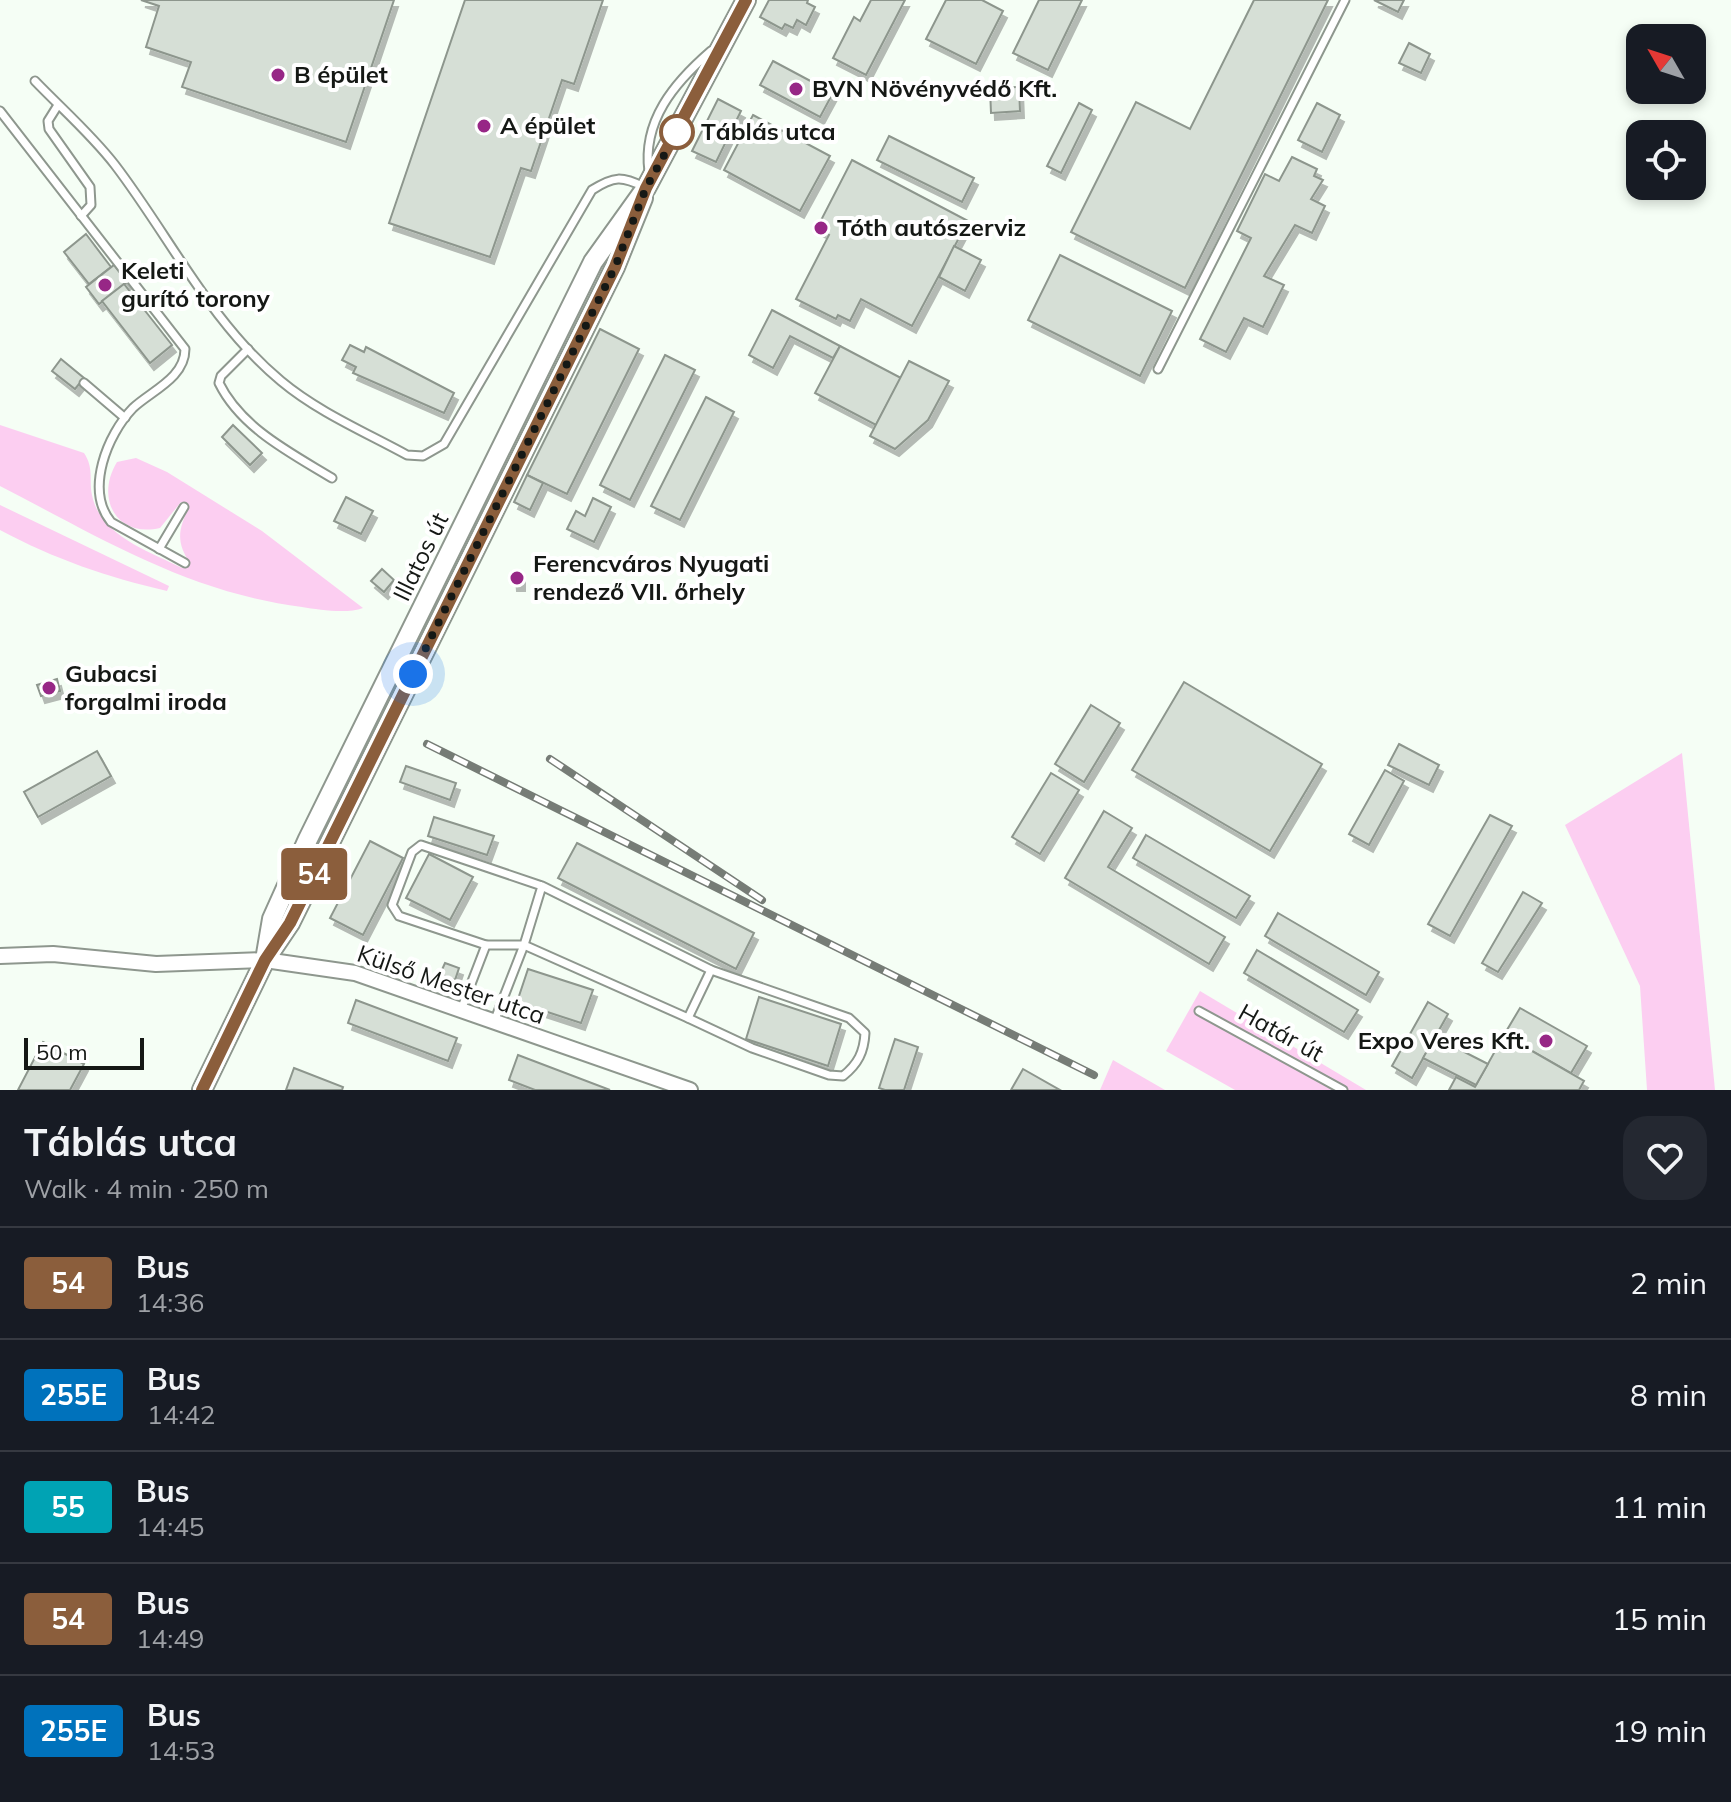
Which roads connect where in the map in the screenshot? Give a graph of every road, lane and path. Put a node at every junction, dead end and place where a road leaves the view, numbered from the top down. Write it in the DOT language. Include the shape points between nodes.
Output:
graph roads {
  1 [pos="746,0"];
  2 [pos="1345,0"];
  3 [pos="35,81"];
  4 [pos="58,105"];
  5 [pos="0,111"];
  6 [pos="648,184"];
  7 [pos="81,216"];
  8 [pos="248,349"];
  9 [pos="1158,369"];
  10 [pos="84,383"];
  11 [pos="125,418"];
  12 [pos="332,478"];
  13 [pos="184,507"];
  14 [pos="159,549"];
  15 [pos="185,563"];
  16 [pos="542,886"];
  17 [pos="486,945"];
  18 [pos="524,945"];
  19 [pos="0,956"];
  20 [pos="265,960"];
  21 [pos="711,970"];
  22 [pos="461,1010"];
  23 [pos="1199,1011"];
  24 [pos="688,1018"];
  25 [pos="494,1022"];
  26 [pos="202,1090"];
  27 [pos="690,1090"];
  28 [pos="1343,1090"];
  1 -- 6 [label="street, Illatos út"];
  2 -- 9 [label="lane"];
  3 -- 4 [label="lane"];
  4 -- 7 [label="lane" via="49,129 90,187 91,205"];
  4 -- 8 [label="lane" via="113,162 205,298"];
  5 -- 7 [label="lane"];
  6 -- 8 [label="lane" via="611,177 592,190 436,452 407,455 315,406"];
  6 -- 20 [label="street, Illatos út" via="601,296 290,923"];
  7 -- 11 [label="lane" via="185,349 179,370"];
  8 -- 12 [label="lane" via="221,376 225,396 271,441"];
  10 -- 11 [label="lane"];
  11 -- 14 [label="lane" via="101,474 101,502 111,522"];
  13 -- 14 [label="lane"];
  14 -- 15 [label="lane"];
  16 -- 17 [label="lane" via="432,846 421,845 412,852 394,911"];
  16 -- 18 [label="lane"];
  16 -- 21 [label="lane"];
  17 -- 18 [label="lane"];
  17 -- 22 [label="lane"];
  18 -- 24 [label="lane"];
  18 -- 25 [label="lane"];
  19 -- 20 [label="street, Külső Mester utca" via="101,957 156,964"];
  20 -- 22 [label="street, Külső Mester utca" via="355,973"];
  20 -- 26 [label="street, Illatos út"];
  21 -- 24 [label="lane"];
  21 -- 24 [label="lane" via="849,1018 865,1033 855,1067 843,1076 829,1075"];
  22 -- 25 [label="street, Külső Mester utca"];
  23 -- 28 [label="lane, Határ út"];
  25 -- 27 [label="street, Külső Mester utca"];
}
